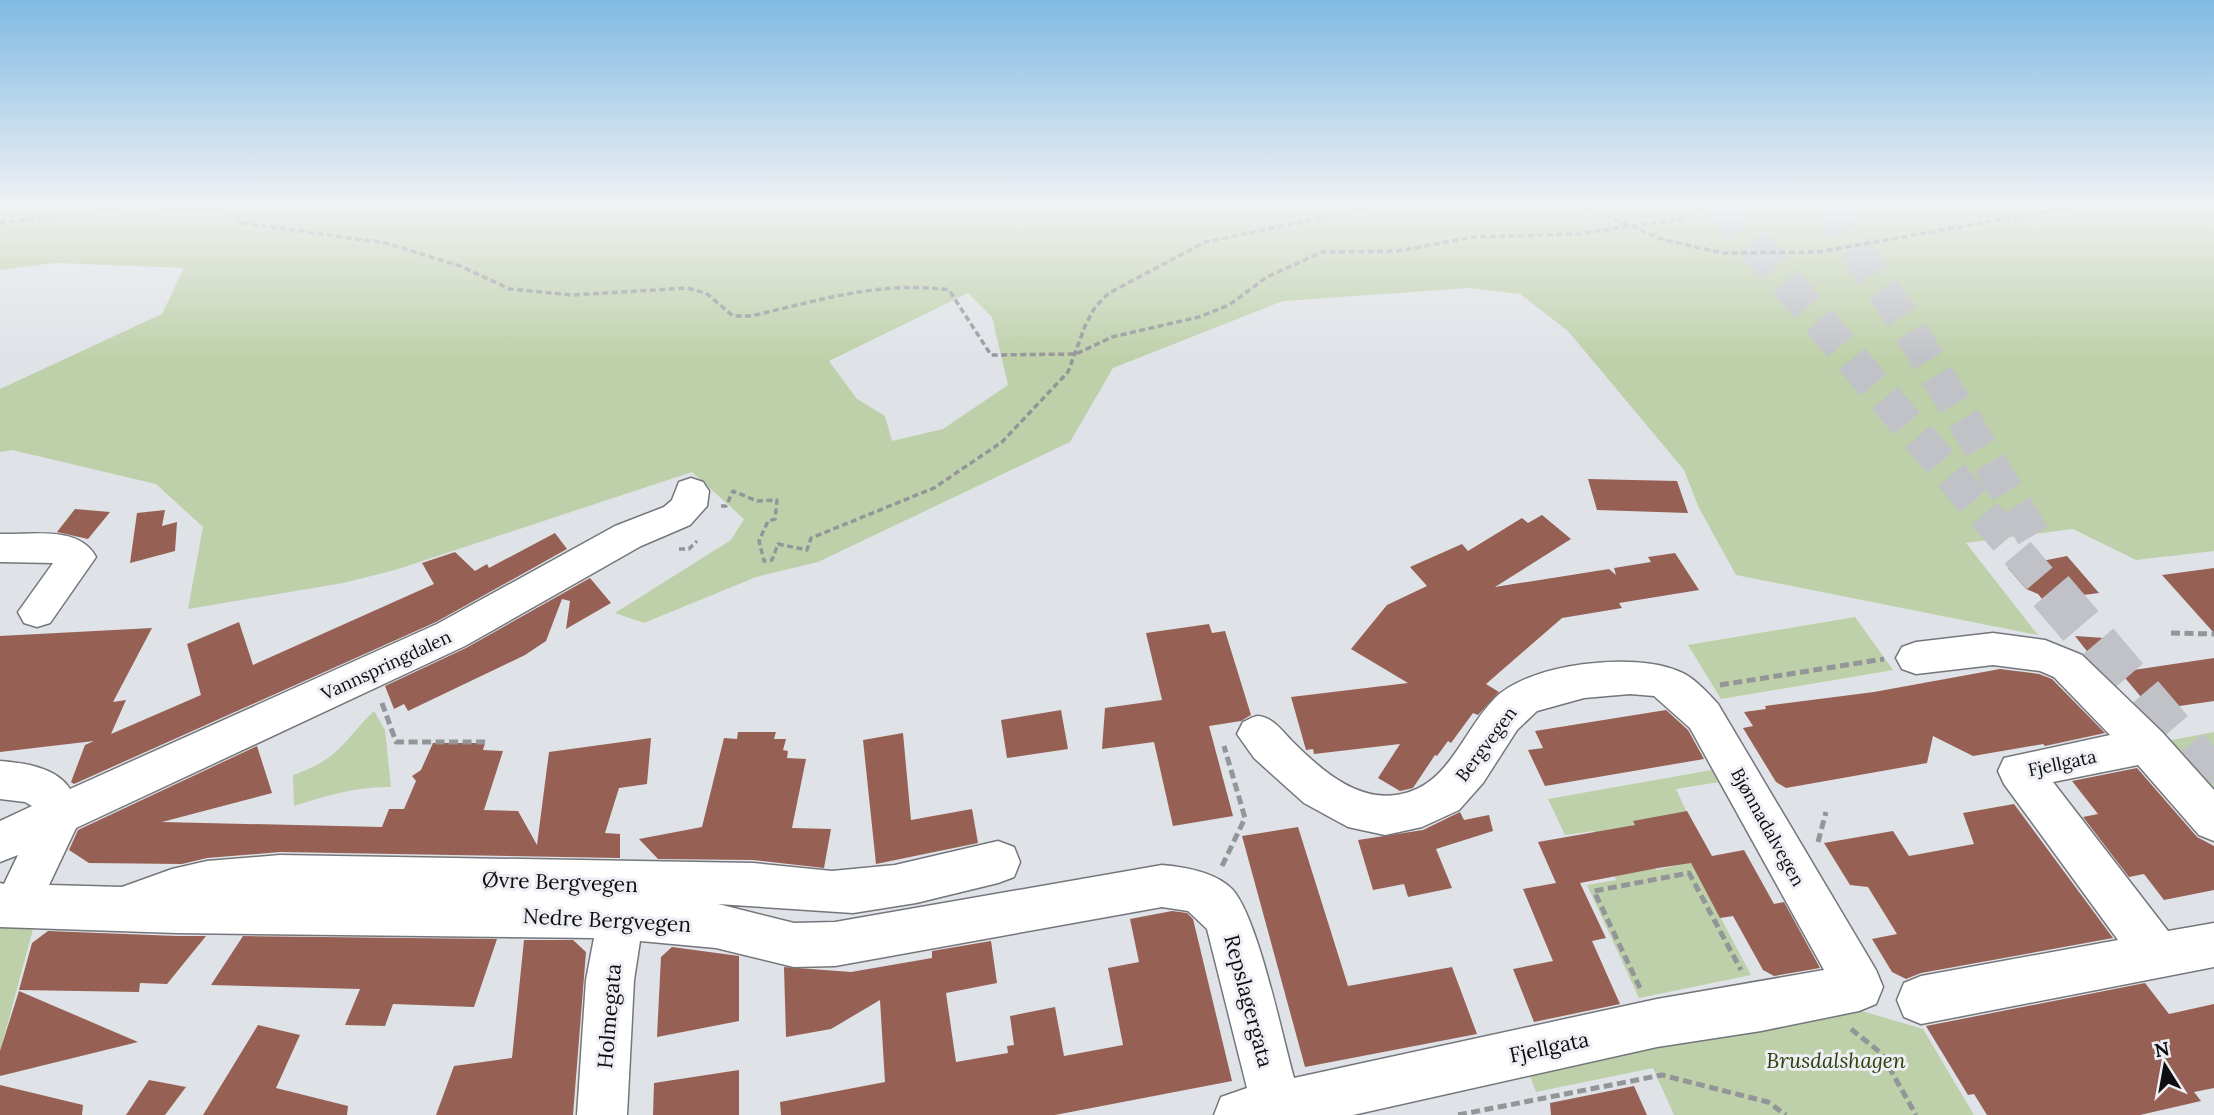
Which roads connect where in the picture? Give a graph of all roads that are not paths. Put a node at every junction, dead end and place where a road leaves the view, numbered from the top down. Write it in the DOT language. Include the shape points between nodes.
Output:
graph roads {
  1 [pos="704,500"];
  2 [pos="0,548"];
  3 [pos="37,612"];
  4 [pos="1916,659"];
  5 [pos="1671,686"];
  6 [pos="1258,734"];
  7 [pos="2147,745"];
  8 [pos="0,780"];
  9 [pos="60,815"];
  10 [pos="2214,821"];
  11 [pos="0,842"];
  12 [pos="998,862"];
  13 [pos="1206,894"];
  14 [pos="8,905"];
  15 [pos="124,908"];
  16 [pos="621,918"];
  17 [pos="2214,946"];
  18 [pos="2158,956"];
  19 [pos="1859,987"];
  20 [pos="1922,1000"];
  21 [pos="1265,1112"];
  22 [pos="602,1115"];
  1 -- 9 [label="street, Vannspringdalen" via="628,536 498,611"];
  2 -- 3 [label="street" via="69,549 78,557"];
  4 -- 7 [label="street" via="1993,649 2054,660 2085,680"];
  5 -- 6 [label="street, Bergvegen" via="1626,676 1522,698 1498,723 1451,790 1424,806 1393,814 1364,813 1334,798 1282,760"];
  5 -- 19 [label="street, Bjønnadalvegen" via="1704,716"];
  7 -- 10 [label="street"];
  7 -- 18 [label="street, Fjellgata" via="2020,771"];
  8 -- 9 [label="street" via="33,784 48,792"];
  9 -- 11 [label="street"];
  9 -- 14 [label="street"];
  12 -- 15 [label="street, Øvre Bergvegen" via="887,888 832,892 755,884 253,878 189,884"];
  13 -- 16 [label="street, Nedre Bergvegen" via="1188,887 1162,886 835,944 794,945 716,926"];
  13 -- 21 [label="street, Repslagergata" via="1219,905 1228,923"];
  14 -- 15 [label="street, Nedre Bergvegen"];
  15 -- 16 [label="street, Nedre Bergvegen"];
  16 -- 22 [label="street, Holmegata" via="610,980"];
  17 -- 18 [label="street"];
  18 -- 20 [label="street"];
  19 -- 21 [label="street, Fjellgata" via="1657,1023"];
}
